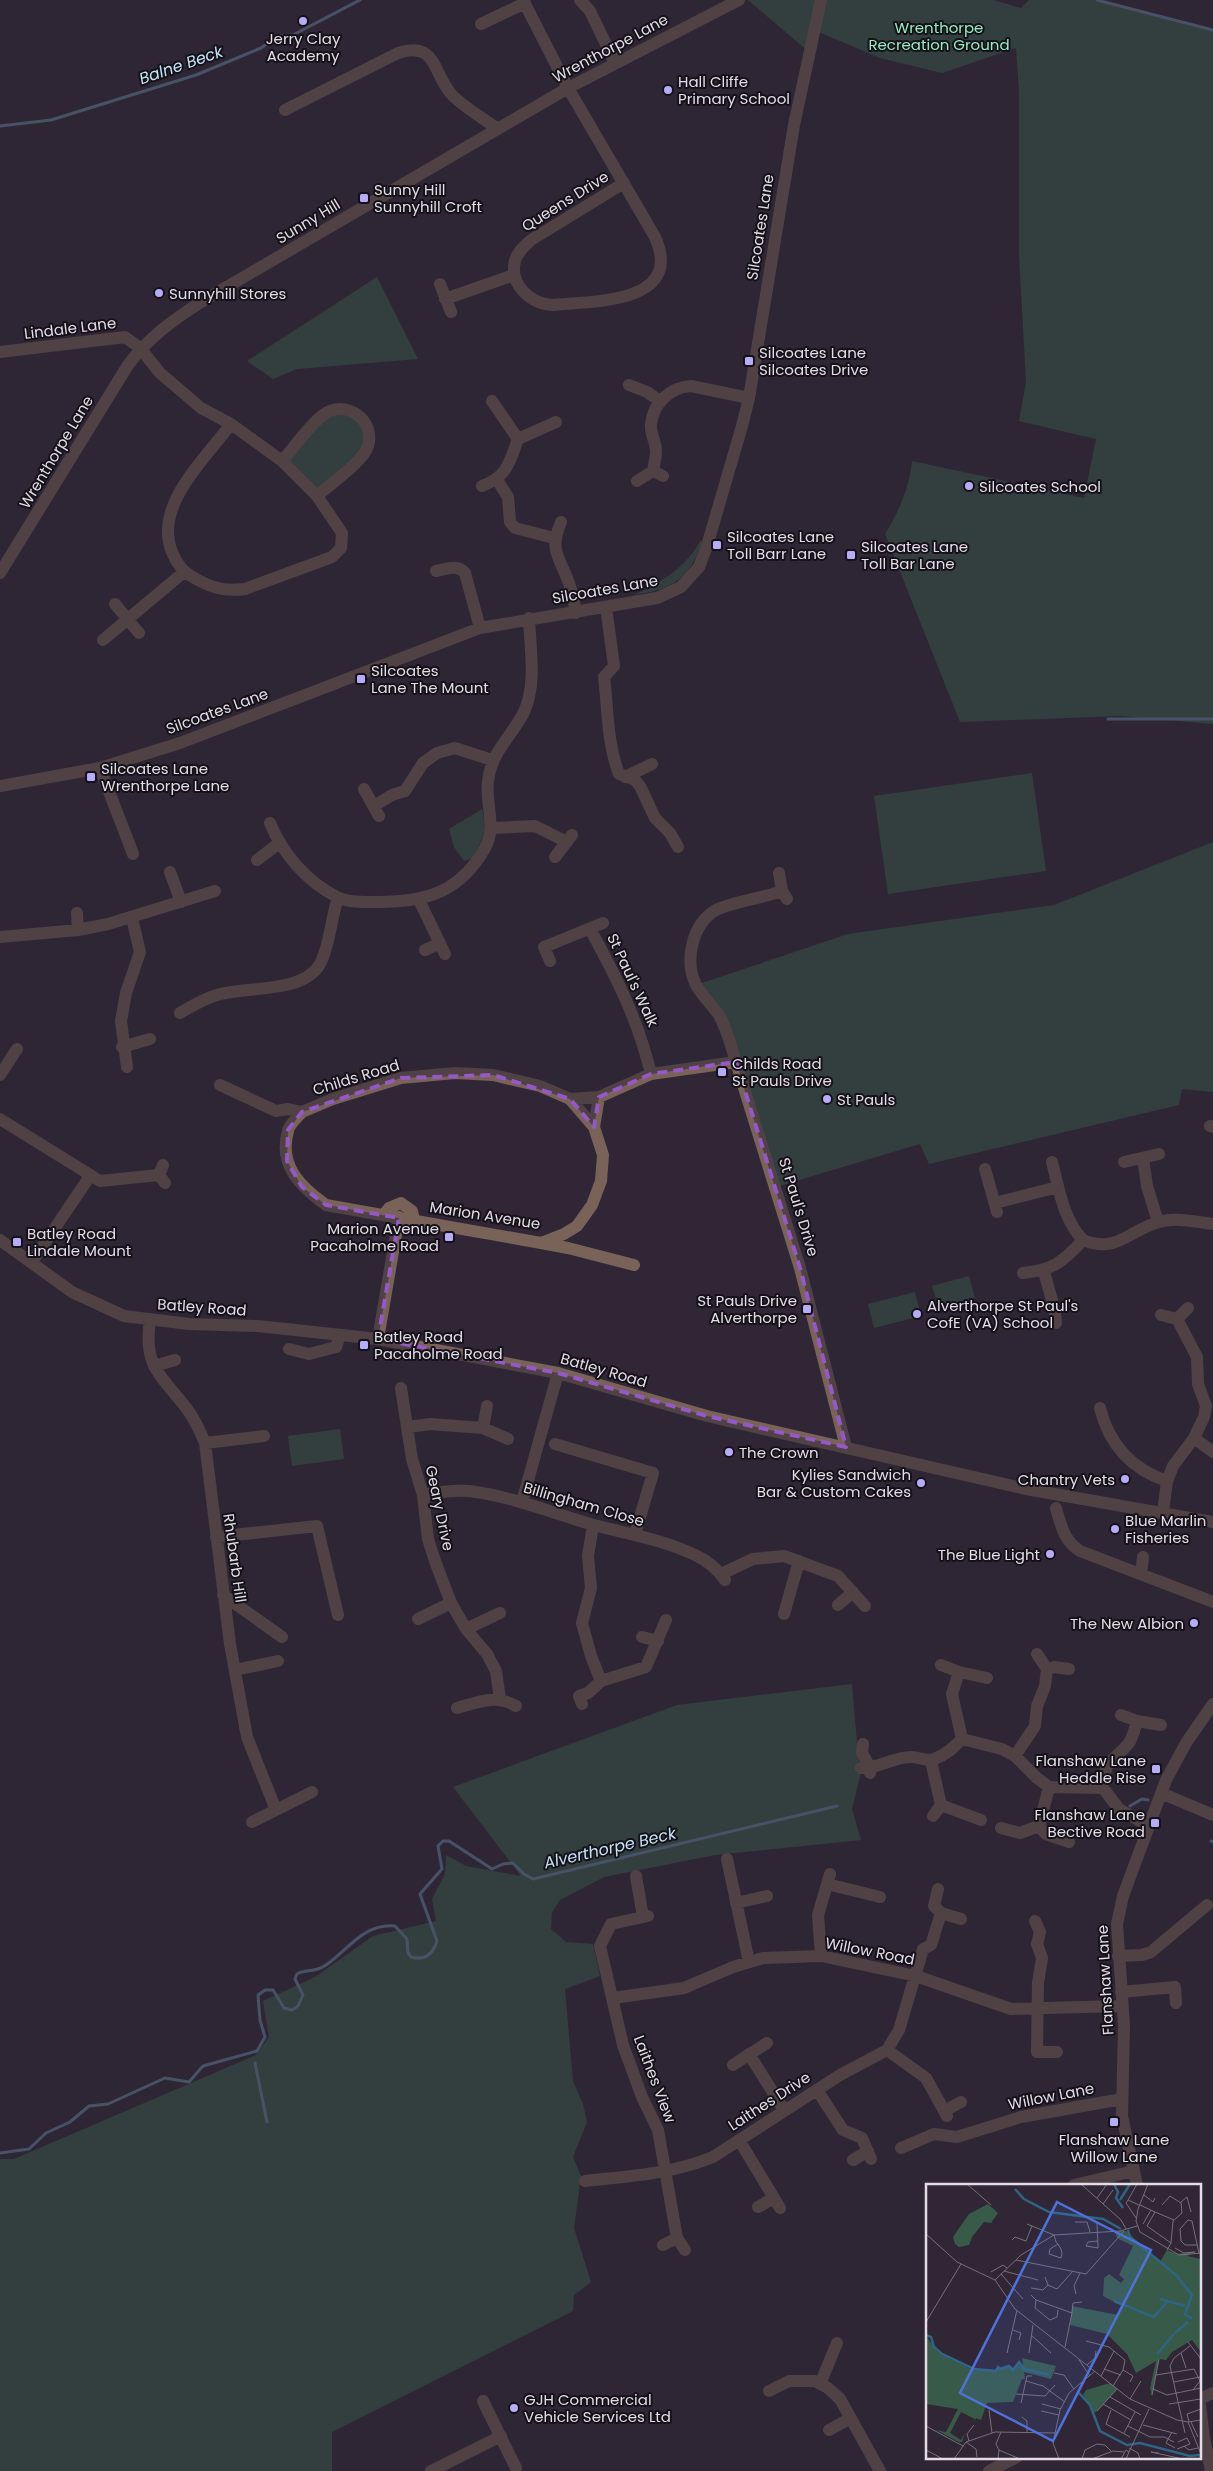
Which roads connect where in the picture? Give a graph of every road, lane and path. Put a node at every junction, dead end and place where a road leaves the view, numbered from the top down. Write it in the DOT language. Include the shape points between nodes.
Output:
graph roads {
  1 [pos="580,0"];
  2 [pos="739,0"];
  3 [pos="821,0"];
  4 [pos="524,2"];
  5 [pos="481,24"];
  6 [pos="615,63"];
  7 [pos="568,88"];
  8 [pos="285,110"];
  9 [pos="498,129"];
  10 [pos="624,183"];
  11 [pos="514,275"];
  12 [pos="440,284"];
  13 [pos="446,299"];
  14 [pos="451,312"];
  15 [pos="140,348"];
  16 [pos="0,352"];
  17 [pos="629,385"];
  18 [pos="749,398"];
  19 [pos="492,401"];
  20 [pos="660,401"];
  21 [pos="556,422"];
  22 [pos="231,424"];
  23 [pos="518,439"];
  24 [pos="282,461"];
  25 [pos="497,480"];
  26 [pos="636,481"];
  27 [pos="482,486"];
  28 [pos="317,496"];
  29 [pos="561,522"];
  30 [pos="554,538"];
  31 [pos="436,571"];
  32 [pos="184,572"];
  33 [pos="0,574"];
  34 [pos="115,604"];
  35 [pos="606,607"];
  36 [pos="576,613"];
  37 [pos="529,618"];
  38 [pos="127,619"];
  39 [pos="480,628"];
  40 [pos="139,633"];
  41 [pos="103,639"];
  42 [pos="492,760"];
  43 [pos="652,764"];
  44 [pos="100,768"];
  45 [pos="620,778"];
  46 [pos="0,786"];
  47 [pos="364,789"];
  48 [pos="270,823"];
  49 [pos="492,828"];
  50 [pos="278,844"];
  51 [pos="678,847"];
  52 [pos="133,854"];
  53 [pos="555,857"];
  54 [pos="257,860"];
  55 [pos="170,872"];
  56 [pos="779,873"];
  57 [pos="215,891"];
  58 [pos="338,898"];
  59 [pos="419,900"];
  60 [pos="181,902"];
  61 [pos="77,913"];
  62 [pos="132,918"];
  63 [pos="603,923"];
  64 [pos="590,929"];
  65 [pos="78,930"];
  66 [pos="0,937"];
  67 [pos="425,950"];
  68 [pos="550,961"];
  69 [pos="185,1013"];
  70 [pos="150,1039"];
  71 [pos="19,1047"];
  72 [pos="122,1047"];
  73 [pos="736,1062"];
  74 [pos="127,1067"];
  75 [pos="651,1074"];
  76 [pos="0,1075"];
  77 [pos="220,1085"];
  78 [pos="599,1097"];
  79 [pos="570,1099"];
  80 [pos="276,1111"];
  81 [pos="302,1112"];
  82 [pos="0,1119"];
  83 [pos="594,1126"];
  84 [pos="288,1130"];
  85 [pos="1159,1154"];
  86 [pos="1143,1158"];
  87 [pos="1052,1162"];
  88 [pos="1124,1162"];
  89 [pos="984,1169"];
  90 [pos="162,1174"];
  91 [pos="90,1176"];
  92 [pos="1058,1187"];
  93 [pos="384,1215"];
  94 [pos="399,1218"];
  95 [pos="414,1220"];
  96 [pos="1158,1222"];
  97 [pos="1213,1224"];
  98 [pos="564,1234"];
  99 [pos="0,1240"];
  100 [pos="1083,1240"];
  101 [pos="540,1243"];
  102 [pos="568,1248"];
  103 [pos="32,1262"];
  104 [pos="634,1265"];
  105 [pos="1044,1271"];
  106 [pos="1023,1273"];
  107 [pos="1188,1308"];
  108 [pos="1161,1315"];
  109 [pos="1177,1319"];
  110 [pos="150,1320"];
  111 [pos="1056,1323"];
  112 [pos="340,1335"];
  113 [pos="378,1339"];
  114 [pos="289,1350"];
  115 [pos="174,1360"];
  116 [pos="154,1366"];
  117 [pos="558,1373"];
  118 [pos="401,1388"];
  119 [pos="487,1406"];
  120 [pos="1100,1408"];
  121 [pos="408,1427"];
  122 [pos="483,1428"];
  123 [pos="264,1436"];
  124 [pos="1194,1438"];
  125 [pos="508,1439"];
  126 [pos="205,1443"];
  127 [pos="555,1444"];
  128 [pos="846,1447"];
  129 [pos="1213,1452"];
  130 [pos="1167,1481"];
  131 [pos="423,1495"];
  132 [pos="522,1502"];
  133 [pos="1056,1508"];
  134 [pos="1163,1512"];
  135 [pos="1213,1522"];
  136 [pos="593,1525"];
  137 [pos="635,1534"];
  138 [pos="216,1537"];
  139 [pos="1144,1557"];
  140 [pos="799,1560"];
  141 [pos="1141,1574"];
  142 [pos="852,1592"];
  143 [pos="224,1596"];
  144 [pos="1213,1602"];
  145 [pos="451,1603"];
  146 [pos="838,1605"];
  147 [pos="865,1606"];
  148 [pos="500,1613"];
  149 [pos="784,1614"];
  150 [pos="338,1615"];
  151 [pos="418,1619"];
  152 [pos="666,1620"];
  153 [pos="466,1629"];
  154 [pos="282,1637"];
  155 [pos="642,1637"];
  156 [pos="658,1641"];
  157 [pos="1037,1654"];
  158 [pos="278,1662"];
  159 [pos="941,1665"];
  160 [pos="1047,1669"];
  161 [pos="1068,1669"];
  162 [pos="235,1670"];
  163 [pos="959,1672"];
  164 [pos="987,1678"];
  165 [pos="601,1681"];
  166 [pos="500,1699"];
  167 [pos="582,1704"];
  168 [pos="1213,1704"];
  169 [pos="516,1706"];
  170 [pos="457,1708"];
  171 [pos="1121,1715"];
  172 [pos="1138,1721"];
  173 [pos="1161,1725"];
  174 [pos="962,1739"];
  175 [pos="863,1744"];
  176 [pos="1015,1756"];
  177 [pos="931,1761"];
  178 [pos="1049,1787"];
  179 [pos="1103,1788"];
  180 [pos="312,1792"];
  181 [pos="1161,1792"];
  182 [pos="941,1805"];
  183 [pos="276,1810"];
  184 [pos="1213,1815"];
  185 [pos="932,1816"];
  186 [pos="981,1820"];
  187 [pos="252,1822"];
  188 [pos="1039,1826"];
  189 [pos="1149,1826"];
  190 [pos="1001,1828"];
  191 [pos="1069,1842"];
  192 [pos="727,1859"];
  193 [pos="636,1876"];
  194 [pos="870,1880"];
  195 [pos="938,1889"];
  196 [pos="867,1893"];
  197 [pos="767,1896"];
  198 [pos="880,1897"];
  199 [pos="736,1903"];
  200 [pos="1207,1906"];
  201 [pos="941,1913"];
  202 [pos="961,1920"];
  203 [pos="1042,1929"];
  204 [pos="821,1956"];
  205 [pos="1118,1956"];
  206 [pos="748,1962"];
  207 [pos="916,1976"];
  208 [pos="1121,1992"];
  209 [pos="613,1998"];
  210 [pos="1176,2003"];
  211 [pos="1122,2006"];
  212 [pos="1038,2010"];
  213 [pos="766,2043"];
  214 [pos="887,2050"];
  215 [pos="1057,2052"];
  216 [pos="749,2054"];
  217 [pos="732,2065"];
  218 [pos="817,2090"];
  219 [pos="1122,2099"];
  220 [pos="961,2102"];
  221 [pos="784,2110"];
  222 [pos="739,2140"];
  223 [pos="901,2148"];
  224 [pos="852,2160"];
  225 [pos="1134,2171"];
  226 [pos="666,2172"];
  227 [pos="585,2181"];
  228 [pos="1078,2184"];
  229 [pos="1137,2184"];
  230 [pos="758,2207"];
  231 [pos="677,2238"];
  232 [pos="662,2245"];
  233 [pos="685,2250"];
  234 [pos="837,2343"];
  235 [pos="820,2384"];
  236 [pos="769,2391"];
  237 [pos="1213,2393"];
  238 [pos="1200,2398"];
  239 [pos="483,2401"];
  240 [pos="851,2418"];
  241 [pos="829,2430"];
  242 [pos="501,2436"];
  243 [pos="1015,2458"];
  244 [pos="1211,2465"];
  245 [pos="516,2468"];
  246 [pos="430,2471"];
  247 [pos="880,2471"];
  248 [pos="989,2471"];
  1 -- 6 [label="street" via="590,11"];
  2 -- 6 [label="street, Wrenthorpe Lane"];
  3 -- 18 [label="street, Silcoates Lane" via="778,216"];
  4 -- 5 [label="street"];
  4 -- 7 [label="street, Queens Drive"];
  6 -- 7 [label="street, Wrenthorpe Lane"];
  7 -- 9 [label="street, Wrenthorpe Lane"];
  7 -- 10 [label="street, Queens Drive"];
  8 -- 9 [label="street" via="412,48 423,50 432,60 453,96"];
  9 -- 15 [label="street, Sunny Hill" via="201,302 170,322"];
  10 -- 11 [label="street, Queens Drive" via="531,240 515,260"];
  10 -- 11 [label="street, Queens Drive" via="660,248 659,270 646,288 624,297 542,304 524,292"];
  11 -- 13 [label="street"];
  12 -- 13 [label="street"];
  13 -- 14 [label="street"];
  15 -- 16 [label="street, Lindale Lane" via="125,338"];
  15 -- 22 [label="street" via="160,373 201,408"];
  15 -- 33 [label="street, Wrenthorpe Lane"];
  17 -- 20 [label="street"];
  18 -- 20 [label="street" via="682,386"];
  18 -- 35 [label="street, Silcoates Lane" via="707,546 692,577 668,594"];
  19 -- 23 [label="street"];
  20 -- 26 [label="street" via="650,425 658,474"];
  21 -- 23 [label="street"];
  22 -- 24 [label="street"];
  22 -- 32 [label="street" via="181,490 168,517 169,545"];
  23 -- 25 [label="street" via="507,467"];
  24 -- 28 [label="street"];
  24 -- 28 [label="street" via="324,414 345,410 362,417 370,436 363,456"];
  25 -- 27 [label="street"];
  25 -- 30 [label="street" via="508,497 510,522 515,528"];
  28 -- 32 [label="street" via="342,533 341,548 332,557 245,589 230,591 218,590"];
  29 -- 30 [label="street"];
  30 -- 36 [label="street" via="557,558 572,590"];
  31 -- 39 [label="street" via="455,567 462,569"];
  32 -- 38 [label="street"];
  34 -- 38 [label="street"];
  35 -- 36 [label="street, Silcoates Lane"];
  35 -- 45 [label="street" via="614,666 604,677 612,751"];
  36 -- 37 [label="street, Silcoates Lane"];
  37 -- 39 [label="street, Silcoates Lane"];
  37 -- 42 [label="street" via="530,692 524,712"];
  38 -- 40 [label="street"];
  38 -- 41 [label="street"];
  39 -- 44 [label="street, Silcoates Lane" via="180,743"];
  42 -- 47 [label="street" via="455,748 438,753 423,763 405,791 392,795 376,811"];
  42 -- 49 [label="street" via="488,781"];
  43 -- 45 [label="street"];
  44 -- 46 [label="street, Silcoates Lane"];
  44 -- 52 [label="street"];
  45 -- 51 [label="street" via="635,780 655,818"];
  48 -- 50 [label="street"];
  49 -- 53 [label="street" via="535,826 570,838"];
  49 -- 59 [label="street" via="487,846 468,872 455,884"];
  50 -- 54 [label="street"];
  50 -- 58 [label="street" via="292,862"];
  55 -- 60 [label="street"];
  56 -- 73 [label="street, St Paul's Drive" via="784,895 717,910 707,917 692,944 690,958 696,985 719,1016"];
  57 -- 60 [label="street"];
  58 -- 59 [label="street" via="372,902"];
  58 -- 69 [label="street" via="320,964 311,974 284,985 239,989 219,1000 203,999"];
  59 -- 67 [label="street" via="442,948"];
  60 -- 62 [label="street"];
  61 -- 65 [label="street"];
  62 -- 65 [label="street"];
  62 -- 72 [label="street" via="140,952 122,1010"];
  63 -- 64 [label="street"];
  64 -- 68 [label="street" via="544,947"];
  64 -- 75 [label="street, St Paul's Walk" via="633,1013"];
  65 -- 66 [label="street"];
  70 -- 72 [label="street"];
  71 -- 76 [label="street"];
  72 -- 74 [label="street"];
  73 -- 75 [label="street"];
  73 -- 128 [label="street, St Paul's Drive" via="800,1268"];
  75 -- 78 [label="street, Childs Road"];
  77 -- 80 [label="street, Childs Road"];
  78 -- 79 [label="street, Childs Road"];
  78 -- 83 [label="street, Marion Avenue"];
  79 -- 81 [label="street, Childs Road" via="540,1086 493,1075 455,1073 400,1078 340,1096"];
  79 -- 83 [label="street, Marion Avenue"];
  80 -- 81 [label="street, Childs Road"];
  80 -- 84 [label="street"];
  81 -- 84 [label="street"];
  82 -- 91 [label="street"];
  83 -- 98 [label="street, Marion Avenue" via="603,1156 602,1181 592,1205 577,1226"];
  84 -- 93 [label="street, Marion Avenue" via="287,1161 302,1187 326,1205"];
  85 -- 86 [label="street"];
  86 -- 88 [label="street"];
  86 -- 96 [label="street"];
  87 -- 92 [label="street"];
  89 -- 92 [label="street" via="996,1208"];
  90 -- 91 [label="street" via="100,1181"];
  91 -- 103 [label="street"];
  92 -- 100 [label="street" via="1070,1223"];
  93 -- 94 [label="street, Marion Avenue"];
  93 -- 95 [label="street" via="388,1208 401,1203 412,1211"];
  94 -- 95 [label="street, Marion Avenue"];
  94 -- 113 [label="street"];
  95 -- 101 [label="street, Marion Avenue"];
  96 -- 97 [label="street" via="1186,1220"];
  96 -- 100 [label="street" via="1107,1245"];
  98 -- 101 [label="street, Marion Avenue"];
  98 -- 102 [label="street"];
  99 -- 103 [label="street, Batley Road"];
  100 -- 105 [label="street" via="1062,1261"];
  101 -- 102 [label="street"];
  102 -- 104 [label="street"];
  103 -- 110 [label="street, Batley Road" via="72,1292 98,1306 124,1316"];
  105 -- 106 [label="street"];
  105 -- 111 [label="street" via="1055,1305"];
  107 -- 109 [label="street"];
  108 -- 109 [label="street"];
  109 -- 124 [label="street" via="1197,1357 1198,1384 1206,1406"];
  110 -- 112 [label="street, Batley Road" via="258,1326"];
  110 -- 116 [label="street, Rhubarb Hill" via="148,1350"];
  112 -- 113 [label="street, Batley Road"];
  112 -- 114 [label="street" via="336,1346 309,1354"];
  113 -- 117 [label="street, Batley Road"];
  115 -- 116 [label="street"];
  116 -- 126 [label="street, Rhubarb Hill" via="194,1419"];
  117 -- 128 [label="street, Batley Road" via="707,1416"];
  117 -- 132 [label="street"];
  118 -- 121 [label="street, Geary Drive"];
  119 -- 122 [label="street"];
  120 -- 130 [label="street" via="1105,1428 1128,1460 1152,1476"];
  121 -- 122 [label="street" via="430,1424"];
  121 -- 131 [label="street, Geary Drive" via="412,1459"];
  122 -- 125 [label="street"];
  123 -- 126 [label="street"];
  124 -- 129 [label="street"];
  124 -- 130 [label="street" via="1173,1466"];
  126 -- 138 [label="street, Rhubarb Hill"];
  127 -- 137 [label="street" via="652,1473"];
  128 -- 134 [label="street, Batley Road" via="1044,1493"];
  130 -- 134 [label="street"];
  131 -- 132 [label="street, Billingham Close" via="476,1492"];
  131 -- 145 [label="street, Geary Drive" via="428,1539"];
  132 -- 136 [label="street, Billingham Close"];
  133 -- 141 [label="street" via="1071,1546"];
  134 -- 135 [label="street, Batley Road"];
  136 -- 137 [label="street, Billingham Close"];
  136 -- 165 [label="street" via="588,1556 591,1588 582,1623"];
  137 -- 140 [label="street, Billingham Close" via="696,1555 723,1577 753,1560 770,1556"];
  138 -- 143 [label="street, Rhubarb Hill"];
  138 -- 150 [label="street" via="317,1526"];
  139 -- 141 [label="street"];
  140 -- 142 [label="street" via="838,1576"];
  140 -- 149 [label="street"];
  141 -- 144 [label="street"];
  142 -- 146 [label="street"];
  142 -- 147 [label="street"];
  143 -- 154 [label="street"];
  143 -- 162 [label="street, Rhubarb Hill"];
  145 -- 151 [label="street"];
  145 -- 153 [label="street, Geary Drive"];
  148 -- 153 [label="street"];
  152 -- 156 [label="street"];
  153 -- 166 [label="street, Geary Drive" via="496,1671"];
  155 -- 156 [label="street"];
  156 -- 165 [label="street" via="646,1667"];
  157 -- 160 [label="street"];
  158 -- 162 [label="street"];
  159 -- 163 [label="street"];
  160 -- 161 [label="street"];
  160 -- 176 [label="street" via="1035,1726"];
  162 -- 183 [label="street, Rhubarb Hill" via="247,1737"];
  163 -- 164 [label="street"];
  163 -- 174 [label="street" via="952,1694"];
  165 -- 167 [label="street" via="588,1693 579,1696"];
  166 -- 169 [label="street"];
  166 -- 170 [label="street"];
  168 -- 181 [label="street, Flanshaw Lane" via="1186,1743"];
  171 -- 172 [label="street"];
  172 -- 173 [label="street"];
  172 -- 179 [label="street" via="1130,1742 1111,1758 1105,1770"];
  174 -- 176 [label="street" via="1002,1749"];
  174 -- 177 [label="street" via="946,1754"];
  175 -- 177 [label="street" via="867,1770 892,1760 911,1757"];
  176 -- 178 [label="street"];
  177 -- 182 [label="street"];
  178 -- 179 [label="street"];
  178 -- 188 [label="street"];
  179 -- 189 [label="street" via="1119,1810"];
  180 -- 183 [label="street"];
  181 -- 184 [label="street"];
  181 -- 189 [label="street, Flanshaw Lane"];
  182 -- 185 [label="street"];
  182 -- 186 [label="street"];
  183 -- 187 [label="street"];
  188 -- 190 [label="street" via="1020,1833"];
  188 -- 191 [label="street" via="1046,1834"];
  189 -- 205 [label="street, Flanshaw Lane" via="1123,1896 1117,1924"];
  192 -- 199 [label="street"];
  193 -- 209 [label="street, Laithes View" via="645,1916 611,1924 600,1946"];
  194 -- 196 [label="street"];
  195 -- 201 [label="street" via="934,1906"];
  196 -- 198 [label="street"];
  196 -- 204 [label="street" via="829,1879 818,1916"];
  197 -- 199 [label="street"];
  199 -- 206 [label="street"];
  200 -- 205 [label="street" via="1150,1952 1142,1956"];
  201 -- 202 [label="street"];
  201 -- 207 [label="street" via="931,1945 923,1949"];
  203 -- 212 [label="street" via="1037,1944 1042,1958"];
  204 -- 206 [label="street, Willow Road" via="763,1958"];
  204 -- 207 [label="street, Willow Road"];
  205 -- 208 [label="street, Flanshaw Lane"];
  206 -- 209 [label="street, Willow Road" via="684,1988"];
  207 -- 212 [label="street, Willow Road" via="1011,2009"];
  207 -- 214 [label="street" via="899,2030"];
  208 -- 210 [label="street" via="1166,1982 1175,1987"];
  208 -- 211 [label="street, Flanshaw Lane"];
  209 -- 226 [label="street, Laithes View" via="623,2045 658,2130"];
  211 -- 212 [label="street, Willow Road"];
  211 -- 219 [label="street, Flanshaw Lane"];
  212 -- 215 [label="street" via="1035,2053"];
  213 -- 216 [label="street"];
  214 -- 218 [label="street, Laithes Drive"];
  214 -- 220 [label="street" via="926,2078 945,2113"];
  216 -- 217 [label="street"];
  216 -- 221 [label="street"];
  218 -- 221 [label="street, Laithes Drive"];
  218 -- 224 [label="street" via="843,2130 862,2138 870,2155"];
  219 -- 223 [label="street, Willow Lane" via="1021,2116 957,2137 934,2134"];
  219 -- 225 [label="street, Flanshaw Lane" via="1122,2116"];
  221 -- 222 [label="street, Laithes Drive"];
  222 -- 226 [label="street, Laithes Drive" via="713,2156"];
  222 -- 230 [label="street" via="777,2203"];
  225 -- 228 [label="street"];
  225 -- 229 [label="street, Flanshaw Lane"];
  226 -- 227 [label="street, Laithes Drive"];
  226 -- 231 [label="street, Laithes View"];
  231 -- 232 [label="street"];
  231 -- 233 [label="street"];
  234 -- 235 [label="street"];
  235 -- 236 [label="street" via="789,2380"];
  235 -- 240 [label="street" via="840,2399"];
  237 -- 238 [label="street"];
  238 -- 244 [label="street"];
  239 -- 242 [label="street"];
  240 -- 241 [label="street"];
  240 -- 247 [label="street"];
  242 -- 245 [label="street"];
  242 -- 246 [label="street"];
  243 -- 248 [label="street"];
}
